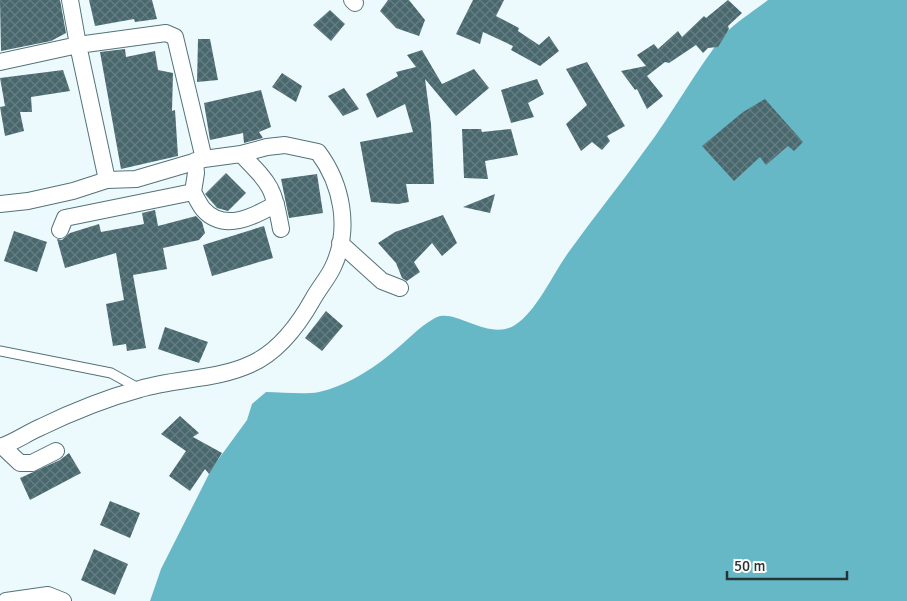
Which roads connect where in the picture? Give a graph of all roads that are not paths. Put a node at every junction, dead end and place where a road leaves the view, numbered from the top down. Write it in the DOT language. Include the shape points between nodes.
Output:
graph roads {
  1 [pos="70,0"];
  2 [pos="78,45"];
  3 [pos="0,62"];
  4 [pos="241,154"];
  5 [pos="199,160"];
  6 [pos="107,180"];
  7 [pos="193,192"];
  8 [pos="0,204"];
  9 [pos="276,204"];
  10 [pos="281,229"];
  11 [pos="60,230"];
  12 [pos="340,243"];
  13 [pos="400,288"];
  14 [pos="0,351"];
  15 [pos="140,389"];
  16 [pos="1,446"];
  17 [pos="56,452"];
  18 [pos="6,601"];
  19 [pos="63,601"];
  1 -- 2 [label="street"];
  2 -- 3 [label="street"];
  2 -- 5 [label="street" via="166,33 175,37"];
  2 -- 6 [label="street"];
  4 -- 5 [label="street"];
  4 -- 9 [label="street" via="269,184"];
  4 -- 12 [label="street" via="284,145 318,152 341,196"];
  5 -- 6 [label="street" via="136,178"];
  5 -- 7 [label="street"];
  6 -- 8 [label="street" via="55,195"];
  7 -- 9 [label="street" via="203,210 234,222 249,220"];
  7 -- 11 [label="street" via="65,218"];
  9 -- 10 [label="street"];
  12 -- 13 [label="street" via="382,281"];
  12 -- 15 [label="street" via="333,267 300,322 252,364"];
  14 -- 15 [label="lane" via="111,373"];
  15 -- 16 [label="street" via="80,410"];
  16 -- 17 [label="street" via="20,463 32,463"];
  18 -- 19 [label="street" via="48,595"];
}
